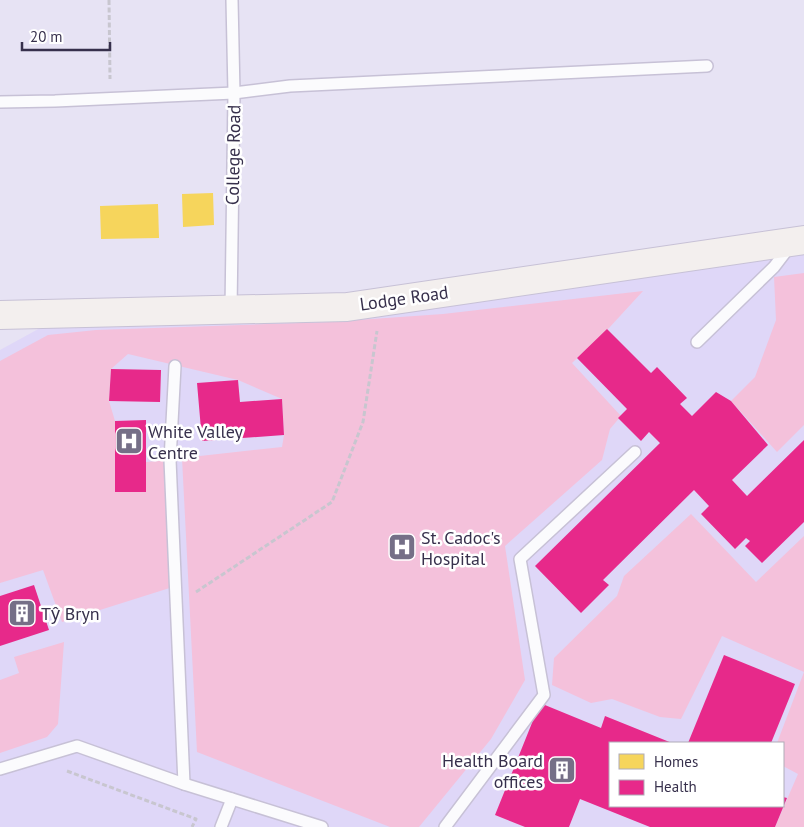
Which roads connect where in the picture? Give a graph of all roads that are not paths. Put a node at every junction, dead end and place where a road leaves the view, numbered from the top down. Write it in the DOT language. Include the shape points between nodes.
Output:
graph roads {
  1 [pos="232,0"];
  2 [pos="707,66"];
  3 [pos="234,93"];
  4 [pos="0,102"];
  5 [pos="799,240"];
  6 [pos="231,310"];
  7 [pos="0,315"];
  8 [pos="697,342"];
  9 [pos="175,366"];
  10 [pos="636,452"];
  11 [pos="0,769"];
  12 [pos="184,784"];
  13 [pos="232,799"];
  14 [pos="221,827"];
  15 [pos="322,827"];
  16 [pos="445,827"];
  1 -- 3 [label="lane, College Road"];
  2 -- 3 [label="lane" via="290,86"];
  3 -- 4 [label="lane"];
  3 -- 6 [label="lane, College Road"];
  5 -- 6 [label="street, Lodge Road" via="347,307"];
  5 -- 8 [label="lane"];
  6 -- 7 [label="street, Lodge Road"];
  9 -- 12 [label="lane" via="170,460"];
  10 -- 16 [label="lane" via="520,559 544,695"];
  11 -- 12 [label="lane" via="76,746"];
  12 -- 13 [label="lane"];
  13 -- 14 [label="lane"];
  13 -- 15 [label="lane"];
}
